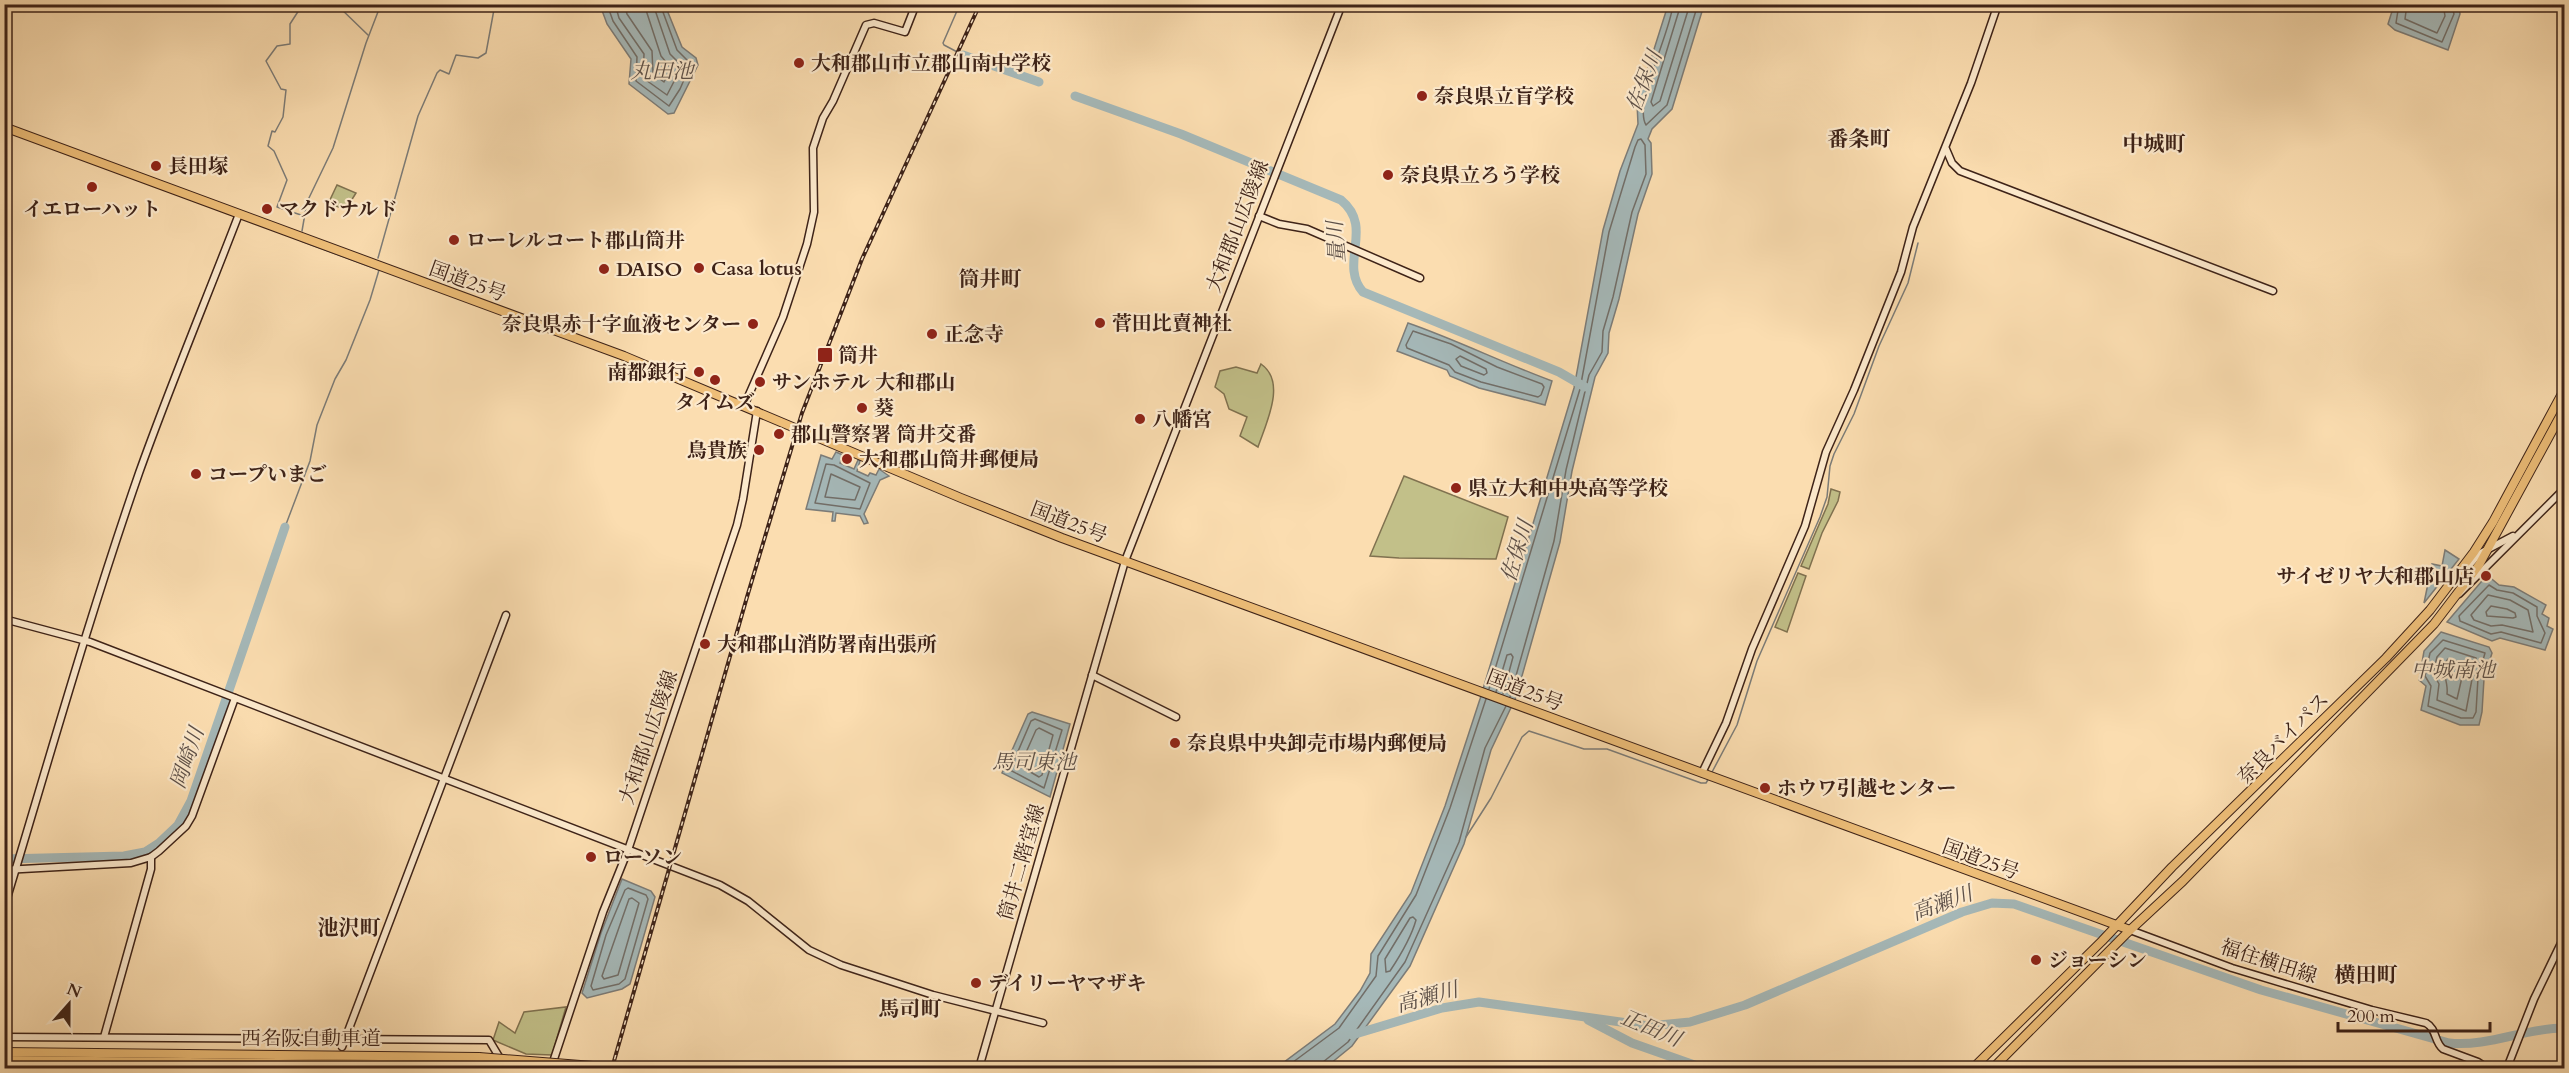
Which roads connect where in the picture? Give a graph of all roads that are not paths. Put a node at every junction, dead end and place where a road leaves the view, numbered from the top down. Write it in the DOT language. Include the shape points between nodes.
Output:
graph roads {
  1 [pos="916,4"];
  2 [pos="1342,4"];
  3 [pos="1998,4"];
  4 [pos="4,127"];
  5 [pos="1946,148"];
  6 [pos="239,214"];
  7 [pos="1259,216"];
  8 [pos="1420,278"];
  9 [pos="2273,291"];
  10 [pos="2565,390"];
  11 [pos="2562,403"];
  12 [pos="744,406"];
  13 [pos="2565,409"];
  14 [pos="757,411"];
  15 [pos="2565,489"];
  16 [pos="2530,523"];
  17 [pos="2489,548"];
  18 [pos="1125,561"];
  19 [pos="2448,586"];
  20 [pos="2459,594"];
  21 [pos="506,615"];
  22 [pos="4,619"];
  23 [pos="84,640"];
  24 [pos="1092,675"];
  25 [pos="234,698"];
  26 [pos="1176,717"];
  27 [pos="1707,775"];
  28 [pos="443,779"];
  29 [pos="628,850"];
  30 [pos="151,857"];
  31 [pos="16,868"];
  32 [pos="4,870"];
  33 [pos="4,908"];
  34 [pos="2116,927"];
  35 [pos="2128,931"];
  36 [pos="2565,937"];
  37 [pos="995,1012"];
  38 [pos="1043,1023"];
  39 [pos="4,1037"];
  40 [pos="104,1037"];
  41 [pos="344,1039"];
  42 [pos="342,1047"];
  43 [pos="4,1050"];
  44 [pos="4,1060"];
  45 [pos="479,1061"];
  46 [pos="506,1068"];
  47 [pos="542,1068"];
  48 [pos="551,1068"];
  49 [pos="618,1068"];
  50 [pos="980,1068"];
  51 [pos="1973,1068"];
  52 [pos="1993,1068"];
  53 [pos="2487,1068"];
  54 [pos="2507,1068"];
  1 -- 12 [label="street" via="905,32 874,23 867,25 823,118 812,152 814,212 807,244 783,317"];
  2 -- 7 [label="street, 大和郡山広陵線"];
  3 -- 5 [label="street"];
  4 -- 6 [label="highway, 国道25号"];
  5 -- 9 [label="street" via="1952,164 1960,171"];
  5 -- 27 [label="street" via="1913,227 1901,272 1826,452 1805,526 1752,649"];
  6 -- 12 [label="highway, 国道25号" via="624,356"];
  6 -- 23 [label="street" via="146,453"];
  7 -- 8 [label="street" via="1307,229"];
  7 -- 18 [label="street, 大和郡山広陵線"];
  10 -- 11 [label="highway, 奈良バイパス"];
  11 -- 19 [label="highway, 奈良バイパス" via="2493,522"];
  12 -- 14 [label="highway, 国道25号"];
  13 -- 17 [label="highway, 奈良バイパス"];
  14 -- 18 [label="highway, 国道25号" via="962,498"];
  14 -- 29 [label="street, 大和郡山広陵線" via="736,525"];
  15 -- 16 [label="street"];
  16 -- 17 [label="street" via="2508,540"];
  16 -- 20 [label="street"];
  17 -- 19 [label="street"];
  17 -- 20 [label="highway, 奈良バイパス"];
  18 -- 24 [label="street, 筒井二階堂線"];
  18 -- 27 [label="highway, 国道25号"];
  19 -- 34 [label="highway, 奈良バイパス" via="2386,658"];
  20 -- 35 [label="highway, 奈良バイパス" via="2366,695"];
  21 -- 28 [label="street"];
  22 -- 23 [label="street"];
  23 -- 25 [label="street"];
  23 -- 31 [label="street"];
  24 -- 26 [label="street"];
  24 -- 37 [label="street, 筒井二階堂線"];
  25 -- 28 [label="street"];
  25 -- 30 [label="street" via="192,816"];
  27 -- 34 [label="highway, 国道25号"];
  28 -- 29 [label="street"];
  28 -- 41 [label="street"];
  29 -- 37 [label="street" via="735,893 809,950 841,965"];
  29 -- 48 [label="street, 大和郡山広陵線"];
  30 -- 31 [label="street" via="131,863"];
  30 -- 40 [label="street" via="151,869"];
  31 -- 32 [label="street"];
  31 -- 33 [label="street"];
  34 -- 35 [label="highway, 国道25号"];
  34 -- 51 [label="highway, 奈良バイパス"];
  35 -- 52 [label="highway, 奈良バイパス"];
  35 -- 53 [label="street, 福住横田線" via="2232,968 2426,1023 2433,1029 2439,1046"];
  36 -- 54 [label="street"];
  37 -- 38 [label="street"];
  37 -- 50 [label="street, 筒井二階堂線"];
  39 -- 40 [label="street"];
  40 -- 41 [label="street"];
  41 -- 42 [label="street"];
  41 -- 46 [label="street" via="489,1040"];
  43 -- 45 [label="highway, 西名阪自動車道"];
  44 -- 45 [label="highway, 西名阪自動車道"];
  45 -- 47 [label="highway, 西名阪自動車道, bridge"];
  45 -- 49 [label="highway, 西名阪自動車道, bridge"];
}
